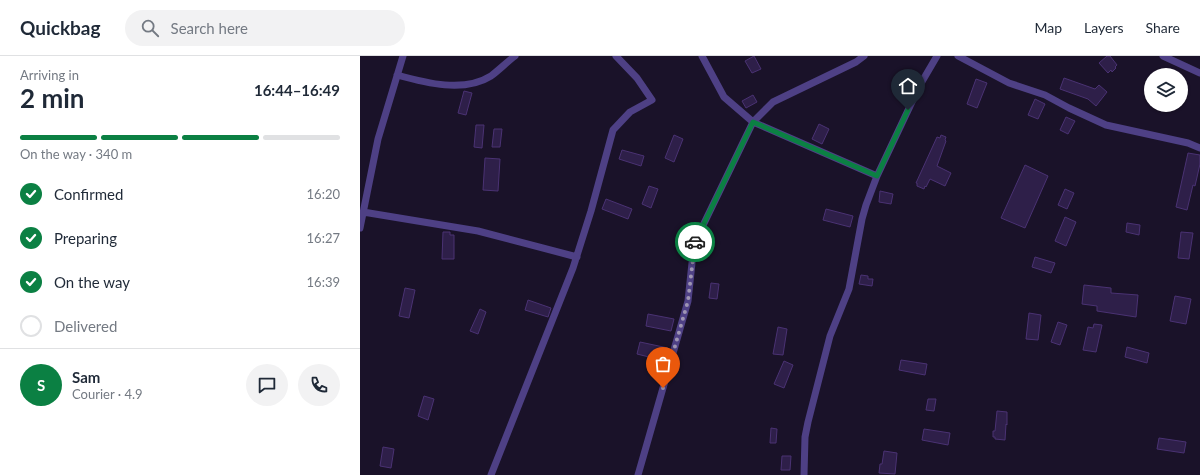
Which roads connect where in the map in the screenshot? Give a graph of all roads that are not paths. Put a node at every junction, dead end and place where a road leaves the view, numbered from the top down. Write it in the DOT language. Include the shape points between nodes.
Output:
graph roads {
  1 [pos="403,56"];
  2 [pos="515,56"];
  3 [pos="616,56"];
  4 [pos="702,56"];
  5 [pos="864,56"];
  6 [pos="937,56"];
  7 [pos="958,56"];
  8 [pos="1163,56"];
  9 [pos="1200,73"];
  10 [pos="397,75"];
  11 [pos="753,122"];
  12 [pos="1200,148"];
  13 [pos="877,176"];
  14 [pos="363,212"];
  15 [pos="360,228"];
  16 [pos="577,257"];
  17 [pos="491,475"];
  18 [pos="638,475"];
  19 [pos="804,475"];
  1 -- 10 [label="street"];
  2 -- 10 [label="street" via="490,76 470,84 446,85"];
  3 -- 16 [label="street" via="637,78 652,100 630,112 613,130 592,212"];
  4 -- 11 [label="street" via="724,97"];
  5 -- 11 [label="street" via="773,102"];
  6 -- 13 [label="street" via="920,85"];
  7 -- 12 [label="street" via="1009,83 1045,95 1106,125 1188,143"];
  8 -- 9 [label="street"];
  10 -- 14 [label="street" via="378,139"];
  11 -- 13 [label="street"];
  11 -- 18 [label="street" via="694,244 688,301"];
  13 -- 19 [label="street" via="862,219 850,289 830,336 808,422"];
  14 -- 15 [label="street"];
  14 -- 16 [label="street" via="478,231"];
  16 -- 17 [label="street"];
}
